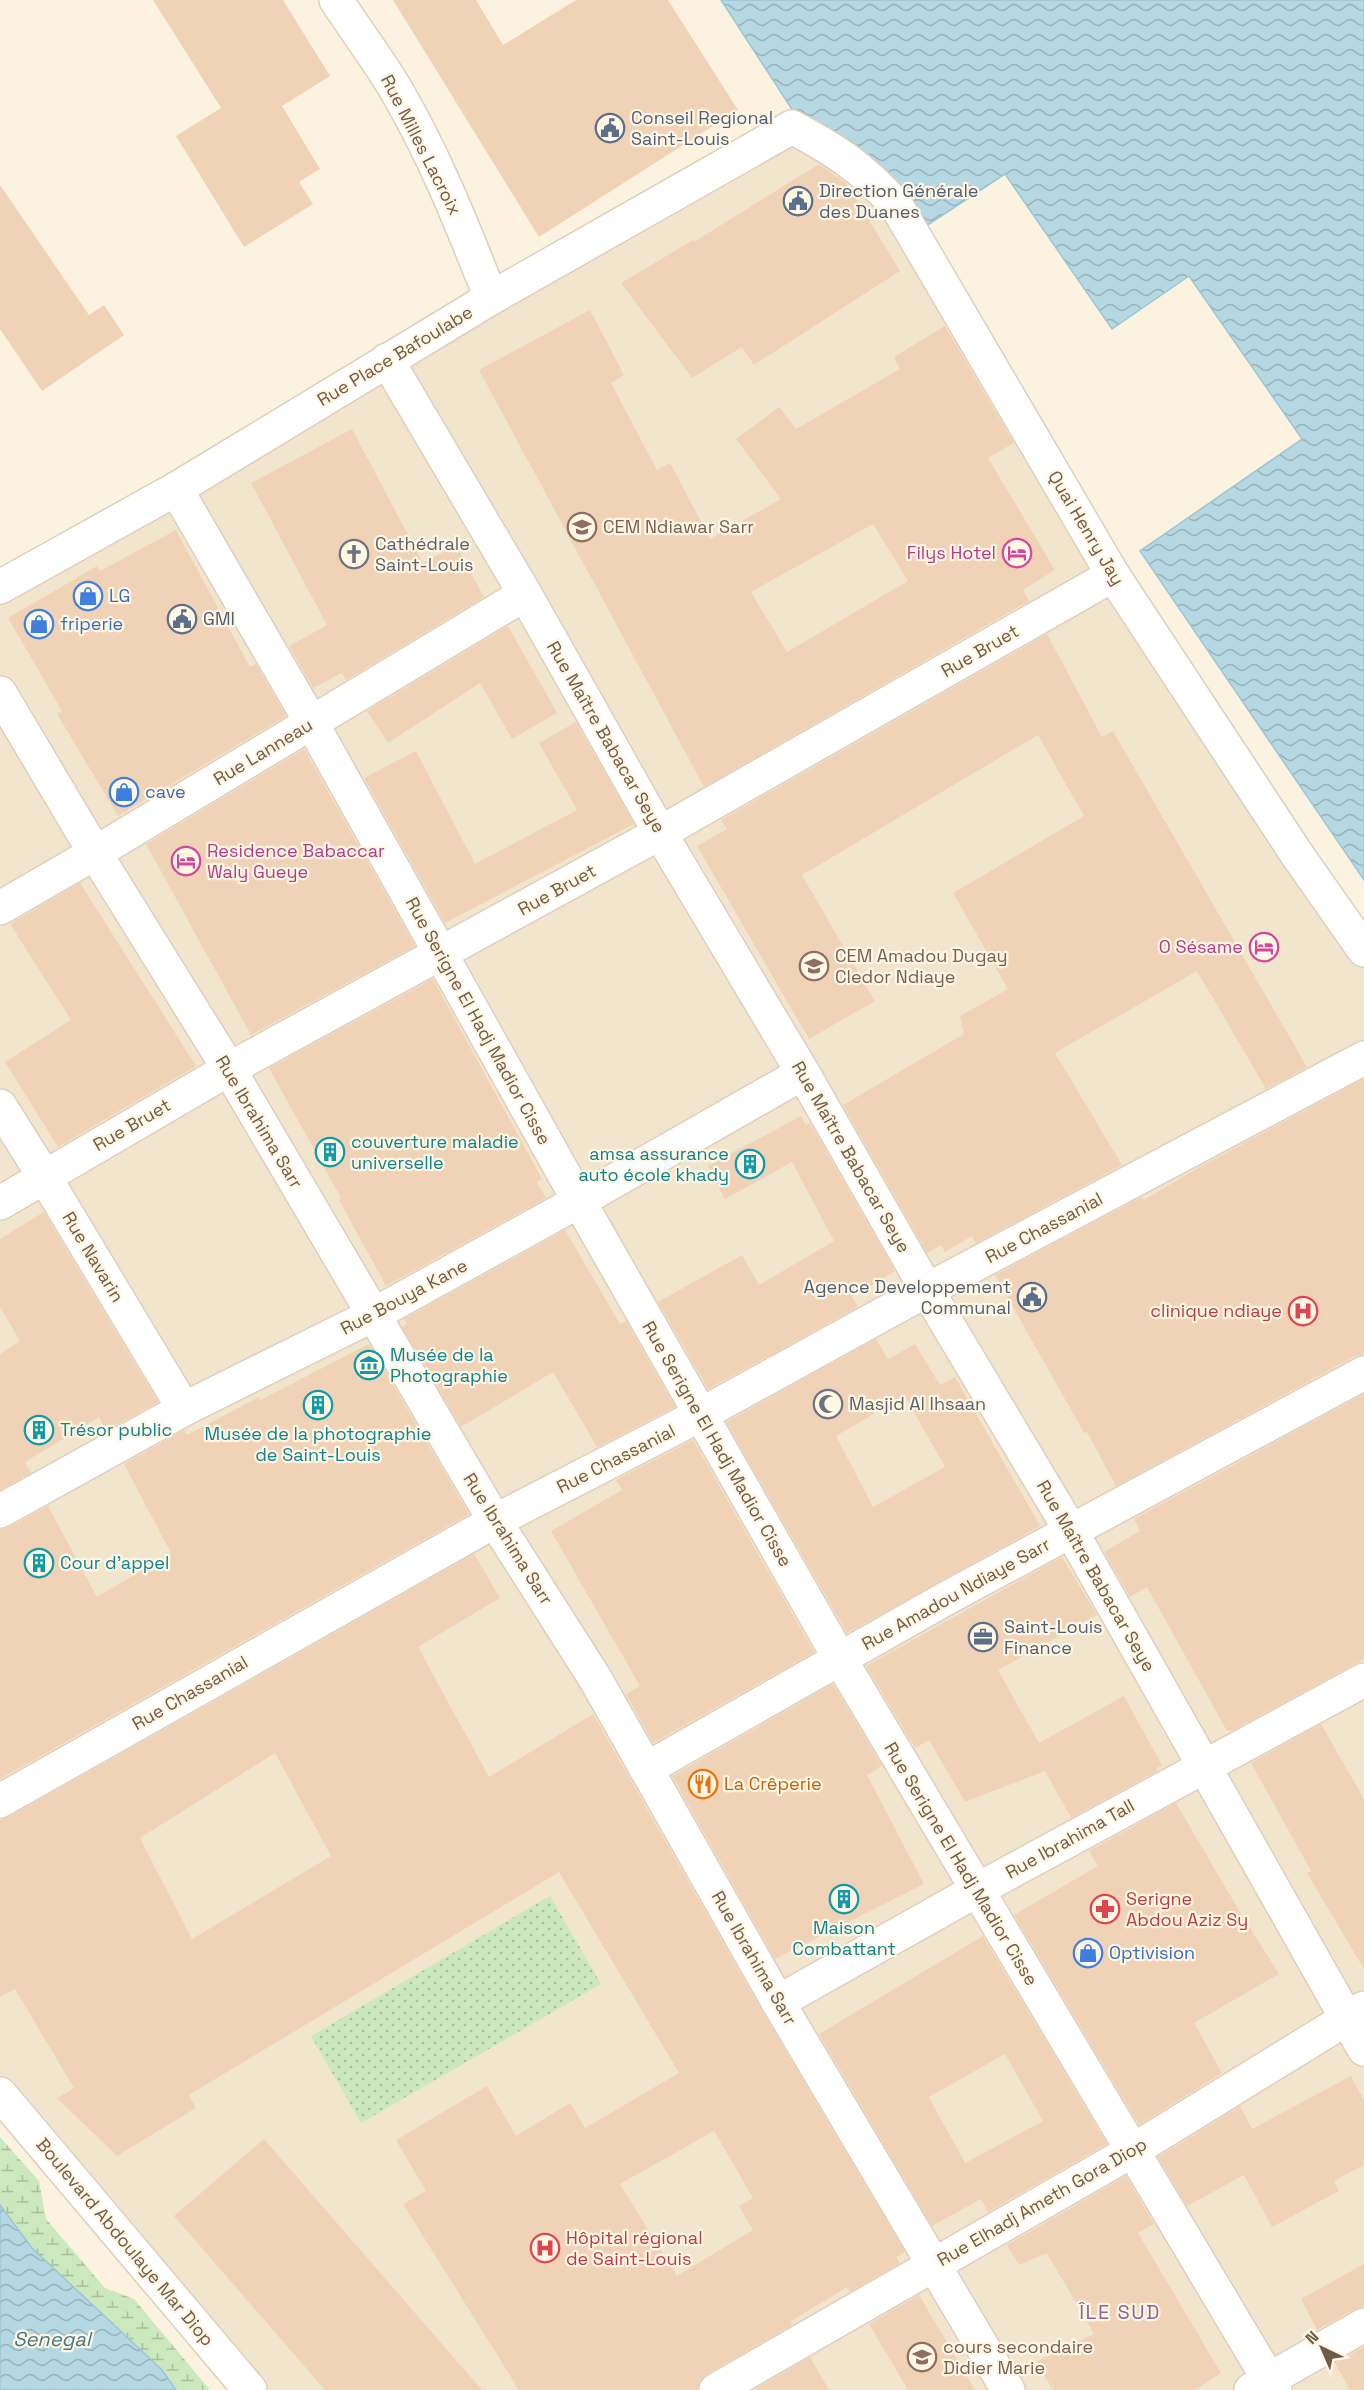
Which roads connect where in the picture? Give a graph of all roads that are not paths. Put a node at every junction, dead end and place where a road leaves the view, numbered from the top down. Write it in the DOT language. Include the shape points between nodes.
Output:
graph roads {
  1 [pos="336,0"];
  2 [pos="792,127"];
  3 [pos="491,298"];
  4 [pos="387,360"];
  5 [pos="176,489"];
  6 [pos="1113,575"];
  7 [pos="0,587"];
  8 [pos="525,594"];
  9 [pos="0,693"];
  10 [pos="311,722"];
  11 [pos="660,833"];
  12 [pos="95,853"];
  13 [pos="0,908"];
  14 [pos="1364,950"];
  15 [pos="440,954"];
  16 [pos="1364,1058"];
  17 [pos="229,1070"];
  18 [pos="803,1074"];
  19 [pos="0,1107"];
  20 [pos="44,1176"];
  21 [pos="579,1201"];
  22 [pos="0,1203"];
  23 [pos="927,1290"];
  24 [pos="373,1315"];
  25 [pos="1364,1372"];
  26 [pos="184,1409"];
  27 [pos="700,1415"];
  28 [pos="0,1512"];
  29 [pos="495,1521"];
  30 [pos="1071,1531"];
  31 [pos="840,1659"];
  32 [pos="1364,1680"];
  33 [pos="1204,1767"];
  34 [pos="646,1769"];
  35 [pos="0,1801"];
  36 [pos="976,1890"];
  37 [pos="778,2002"];
  38 [pos="1355,2013"];
  39 [pos="1364,2049"];
  40 [pos="0,2094"];
  41 [pos="1132,2151"];
  42 [pos="933,2264"];
  43 [pos="1364,2325"];
  44 [pos="1265,2386"];
  45 [pos="250,2390"];
  46 [pos="716,2390"];
  47 [pos="1008,2390"];
  1 -- 3 [label="street, Rue Milles Lacroix" via="395,89 427,149"];
  2 -- 3 [label="street, Rue Place Bafoulabe"];
  2 -- 6 [label="street, Quai Henry Jay" via="835,150 869,176 896,205"];
  3 -- 4 [label="street, Rue Place Bafoulabe"];
  4 -- 5 [label="street, Rue Place Bafoulabe"];
  4 -- 8 [label="street, Rue Maître Babacar Seye"];
  5 -- 7 [label="street, Rue Place Bafoulabe"];
  5 -- 10 [label="street, Rue Serigne El Hadj Madior Cisse"];
  6 -- 11 [label="street, Rue Bruet"];
  6 -- 14 [label="street, Quai Henry Jay"];
  8 -- 10 [label="street, Rue Lanneau"];
  8 -- 11 [label="street, Rue Maître Babacar Seye"];
  9 -- 12 [label="street, Rue Ibrahima Sarr"];
  10 -- 12 [label="street, Rue Lanneau"];
  10 -- 15 [label="street, Rue Serigne El Hadj Madior Cisse"];
  11 -- 15 [label="street, Rue Bruet"];
  11 -- 18 [label="street, Rue Maître Babacar Seye"];
  12 -- 13 [label="street, Rue Lanneau"];
  12 -- 17 [label="street, Rue Ibrahima Sarr"];
  15 -- 17 [label="street, Rue Bruet"];
  15 -- 21 [label="street, Rue Serigne El Hadj Madior Cisse"];
  16 -- 23 [label="street, Rue Chassanial"];
  17 -- 20 [label="street, Rue Bruet"];
  17 -- 24 [label="street, Rue Ibrahima Sarr"];
  18 -- 21 [label="street, Rue Bouya Kane"];
  18 -- 23 [label="street, Rue Maître Babacar Seye"];
  19 -- 20 [label="street, Rue Navarin"];
  20 -- 22 [label="street, Rue Bruet"];
  20 -- 26 [label="street, Rue Navarin"];
  21 -- 24 [label="street, Rue Bouya Kane"];
  21 -- 27 [label="street, Rue Serigne El Hadj Madior Cisse"];
  23 -- 27 [label="street, Rue Chassanial"];
  23 -- 30 [label="street, Rue Maître Babacar Seye"];
  24 -- 26 [label="street, Rue Bouya Kane"];
  24 -- 29 [label="street, Rue Ibrahima Sarr"];
  25 -- 30 [label="street, Rue Amadou Ndiaye Sarr"];
  26 -- 28 [label="street, Rue Bouya Kane"];
  27 -- 29 [label="street, Rue Chassanial"];
  27 -- 31 [label="street, Rue Serigne El Hadj Madior Cisse"];
  29 -- 34 [label="street, Rue Ibrahima Sarr" via="596,1680"];
  29 -- 35 [label="street, Rue Chassanial"];
  30 -- 31 [label="street, Rue Amadou Ndiaye Sarr"];
  30 -- 33 [label="street, Rue Maître Babacar Seye"];
  31 -- 34 [label="street, Rue Amadou Ndiaye Sarr"];
  31 -- 36 [label="street, Rue Serigne El Hadj Madior Cisse"];
  32 -- 33 [label="street, Rue Ibrahima Tall"];
  33 -- 36 [label="street, Rue Ibrahima Tall"];
  33 -- 38 [label="street, Rue Maître Babacar Seye"];
  34 -- 37 [label="street, Rue Ibrahima Sarr"];
  36 -- 37 [label="street, Rue Ibrahima Tall"];
  36 -- 41 [label="street, Rue Serigne El Hadj Madior Cisse"];
  37 -- 42 [label="street, Rue Ibrahima Sarr"];
  38 -- 39 [label="street, Rue Maître Babacar Seye"];
  38 -- 41 [label="street, Rue Elhadj Ameth Gora Diop"];
  40 -- 45 [label="street, Boulevard Abdoulaye Mar Diop"];
  41 -- 42 [label="street, Rue Elhadj Ameth Gora Diop"];
  41 -- 44 [label="street, Rue Serigne El Hadj Madior Cisse"];
  42 -- 46 [label="street, Rue Elhadj Ameth Gora Diop"];
  42 -- 47 [label="street, Rue Ibrahima Sarr"];
  43 -- 44 [label="street"];
}
